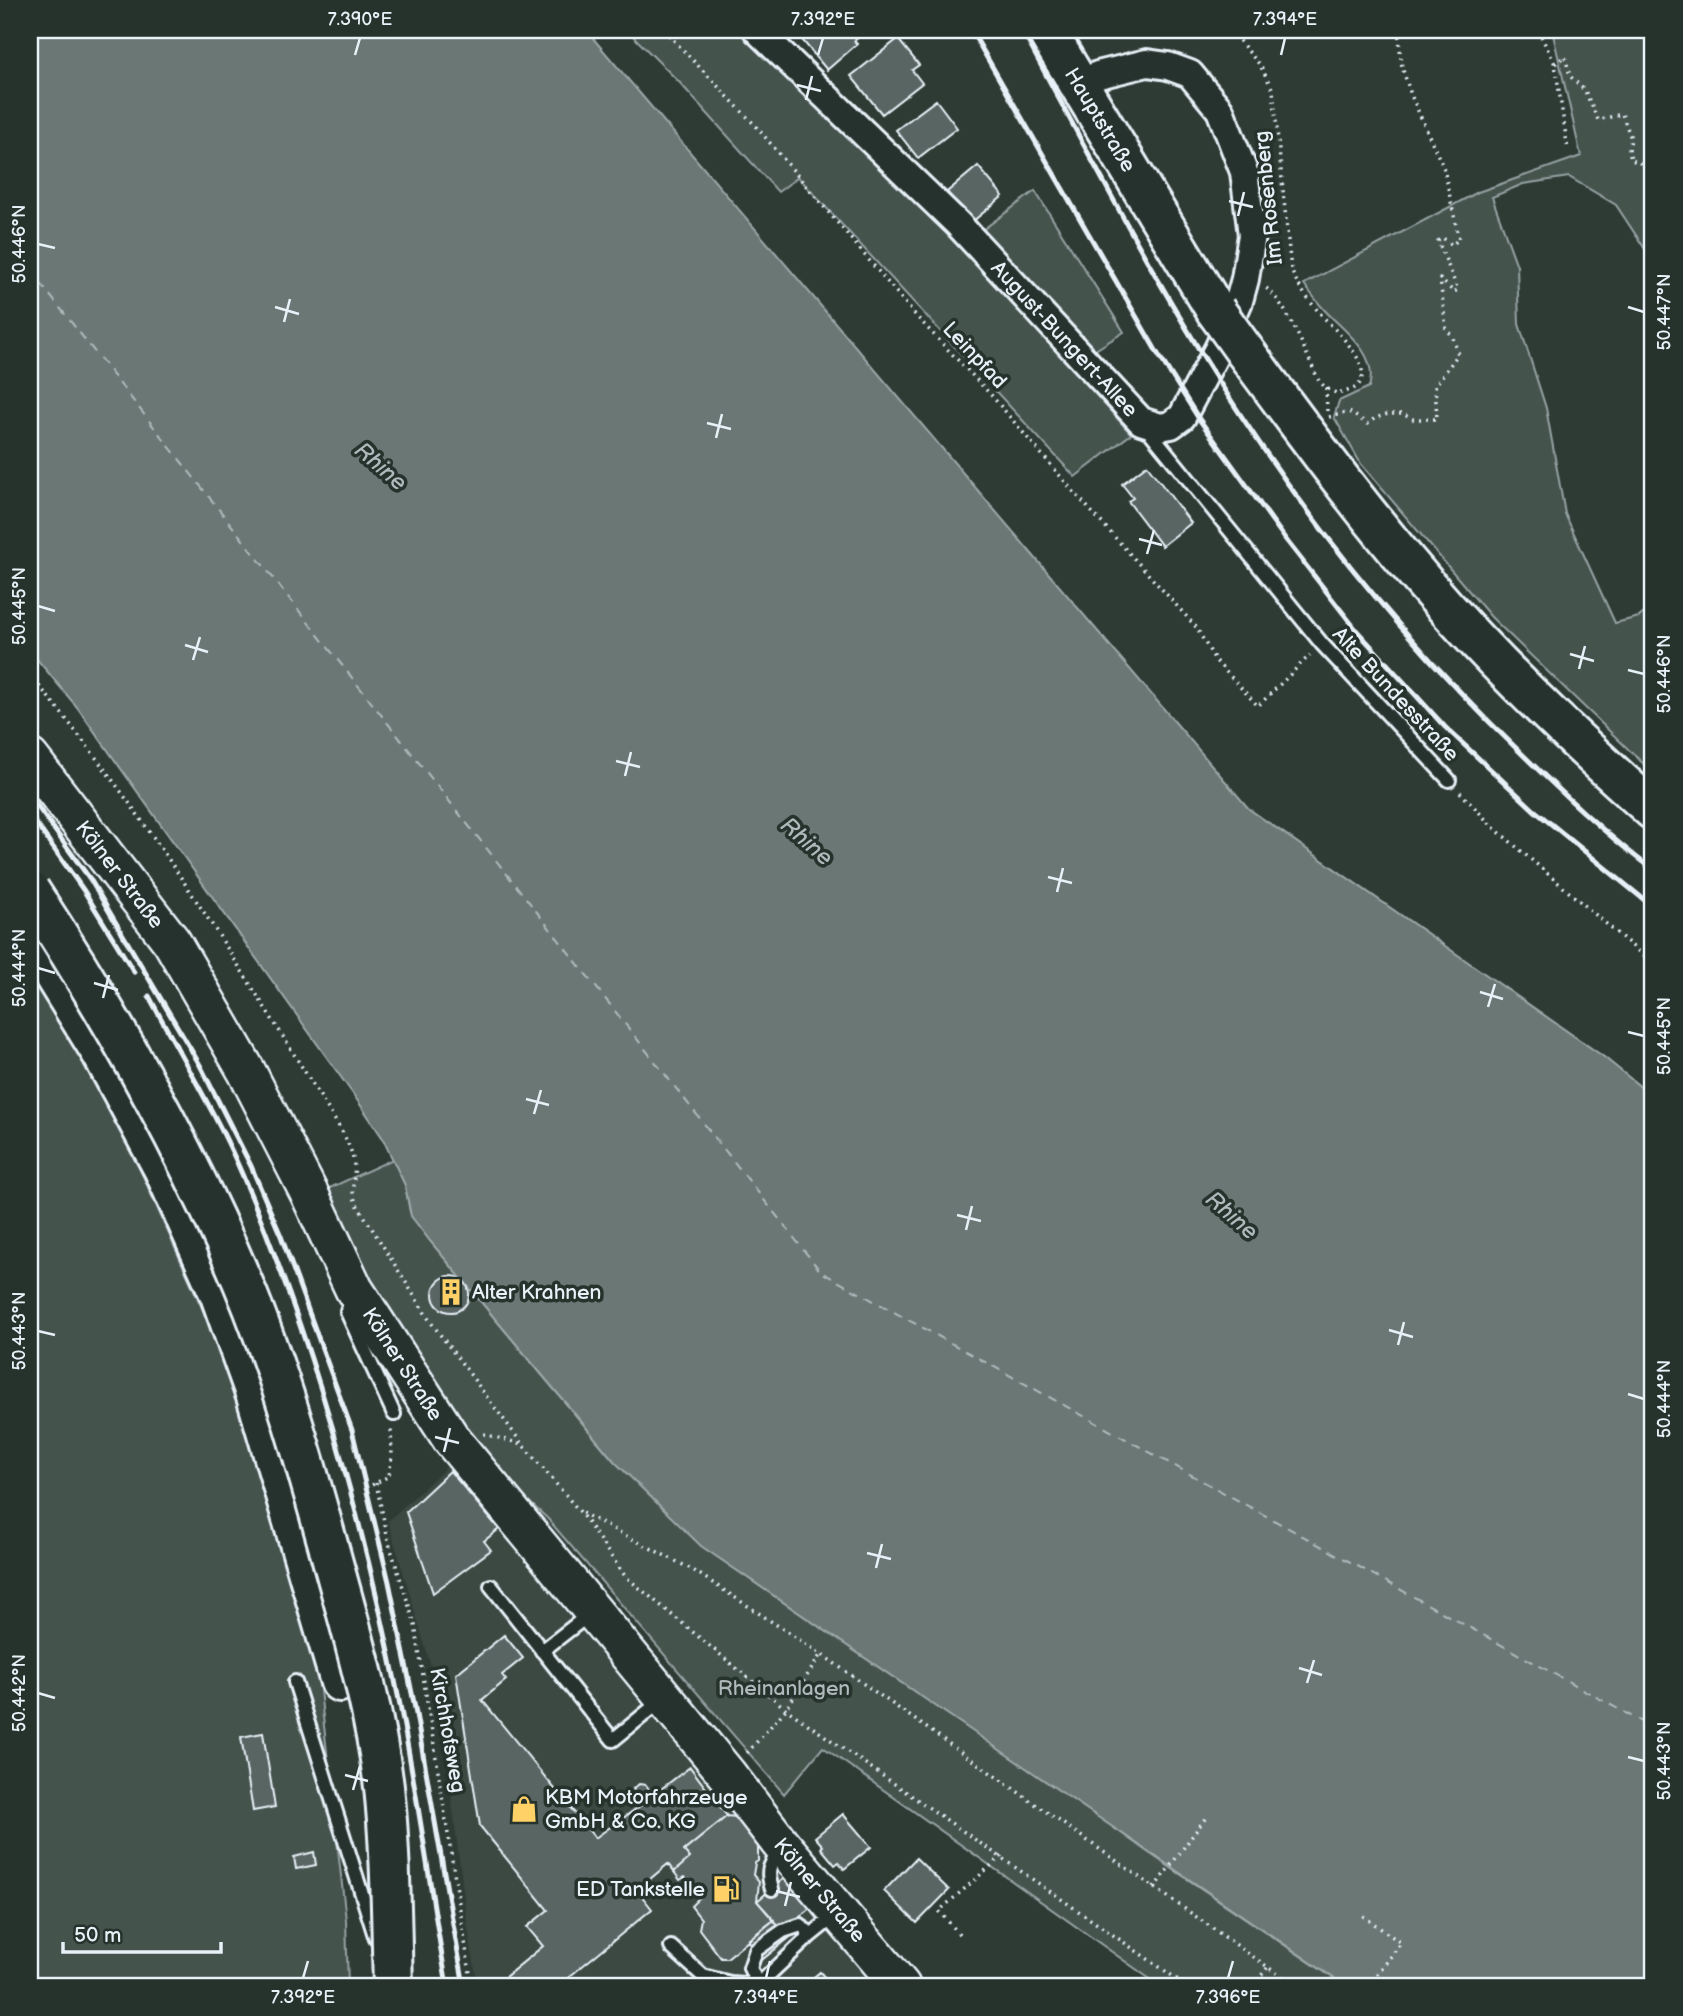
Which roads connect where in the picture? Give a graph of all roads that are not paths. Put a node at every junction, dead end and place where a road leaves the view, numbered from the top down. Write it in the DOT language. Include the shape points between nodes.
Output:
graph roads {
  1 [pos="757,30"];
  2 [pos="1046,30"];
  3 [pos="1079,84"];
  4 [pos="1141,421"];
  5 [pos="30,758"];
  6 [pos="1449,780"];
  7 [pos="1653,810"];
  8 [pos="30,891"];
  9 [pos="30,937"];
  10 [pos="354,1289"];
  11 [pos="394,1414"];
  12 [pos="491,1586"];
  13 [pos="594,1611"];
  14 [pos="542,1651"];
  15 [pos="295,1682"];
  16 [pos="664,1698"];
  17 [pos="784,1847"];
  18 [pos="772,1889"];
  19 [pos="839,1913"];
  20 [pos="811,1936"];
  21 [pos="671,1947"];
  22 [pos="758,1985"];
  23 [pos="367,1986"];
  24 [pos="392,1986"];
  25 [pos="901,1986"];
  1 -- 4 [label="street, August-Bungert-Allee" via="958,224"];
  2 -- 3 [label="main road, Hauptstraße"];
  3 -- 4 [label="street, August-Bungert-Allee" via="1147,63 1190,74 1220,110 1244,172 1252,235 1245,279 1219,347 1182,417 1160,427"];
  3 -- 7 [label="main road, Hauptstraße, bridge" via="1216,310 1327,464 1443,604 1549,714"];
  4 -- 6 [label="lane, Alte Bundesstraße" via="1322,644"];
  5 -- 10 [label="street, Kölner Straße" via="172,942 247,1072"];
  8 -- 24 [label="main road, bridge" via="120,1036 184,1156 243,1284 283,1395 365,1678 384,1786"];
  9 -- 23 [label="main road" via="102,1054 163,1168 220,1295 256,1396 340,1682 357,1786"];
  10 -- 11 [label="lane" via="347,1312"];
  10 -- 13 [label="street, Kölner Straße" via="452,1440"];
  12 -- 14 [label="lane"];
  13 -- 14 [label="lane"];
  13 -- 16 [label="street, Kölner Straße"];
  14 -- 16 [label="lane" via="613,1740"];
  15 -- 24 [label="lane"];
  16 -- 17 [label="street, Kölner Straße"];
  17 -- 18 [label="lane" via="767,1874"];
  17 -- 19 [label="street, Kölner Straße"];
  19 -- 20 [label="lane"];
  19 -- 25 [label="street, Kölner Straße"];
  20 -- 22 [label="lane"];
  20 -- 22 [label="lane" via="799,1922 756,1950 750,1968"];
  21 -- 22 [label="lane" via="702,1976"];
}
